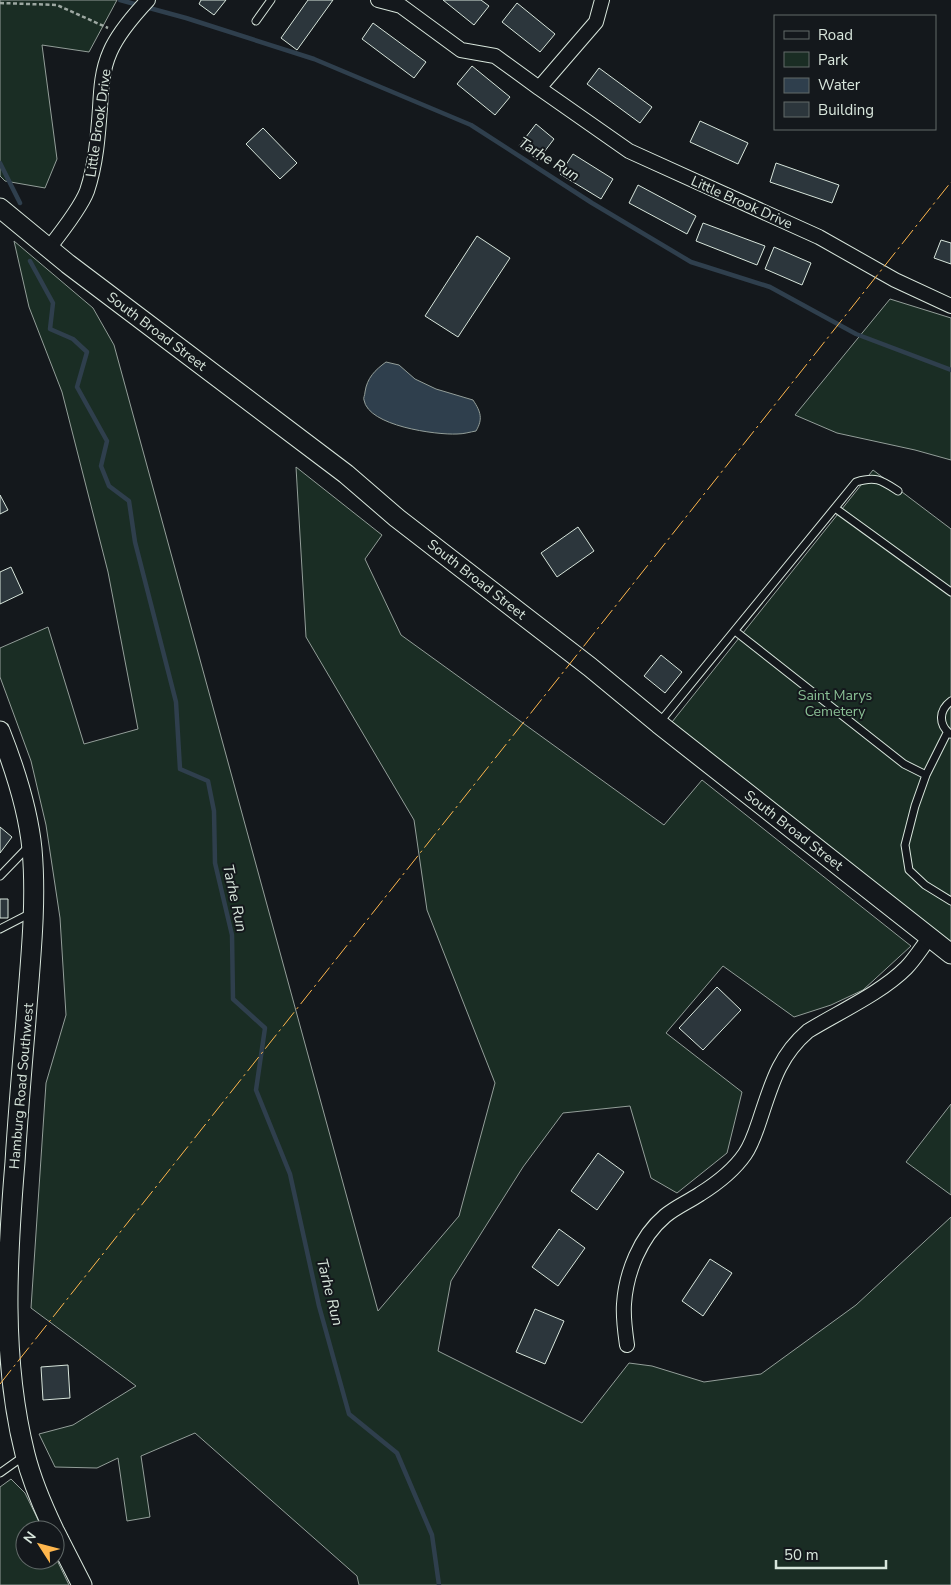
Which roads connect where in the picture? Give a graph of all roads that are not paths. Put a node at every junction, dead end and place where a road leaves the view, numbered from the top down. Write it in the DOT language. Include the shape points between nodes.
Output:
graph roads {
  1 [pos="148,0"];
  2 [pos="271,0"];
  3 [pos="378,0"];
  4 [pos="602,0"];
  5 [pos="256,21"];
  6 [pos="538,88"];
  7 [pos="0,208"];
  8 [pos="49,248"];
  9 [pos="951,306"];
  10 [pos="898,491"];
  11 [pos="835,508"];
  12 [pos="951,592"];
  13 [pos="735,631"];
  14 [pos="951,701"];
  15 [pos="659,724"];
  16 [pos="0,731"];
  17 [pos="949,734"];
  18 [pos="926,775"];
  19 [pos="31,844"];
  20 [pos="0,876"];
  21 [pos="951,901"];
  22 [pos="33,912"];
  23 [pos="0,929"];
  24 [pos="930,937"];
  25 [pos="951,954"];
  26 [pos="627,1345"];
  27 [pos="25,1455"];
  28 [pos="0,1473"];
  29 [pos="50,1520"];
  30 [pos="65,1552"];
  31 [pos="82,1585"];
  1 -- 8 [label="street, Little Brook Drive" via="120,34 110,52 104,68 96,150 86,194"];
  2 -- 5 [label="lane"];
  3 -- 6 [label="street, Little Brook Drive" via="401,6 461,50 495,56"];
  4 -- 6 [label="street" via="596,22"];
  6 -- 9 [label="street, Little Brook Drive" via="629,150 819,237 894,280"];
  7 -- 8 [label="street, South Broad Street"];
  8 -- 15 [label="street, South Broad Street" via="346,474 397,518"];
  10 -- 11 [label="lane" via="882,481 869,478 856,482"];
  11 -- 12 [label="lane"];
  11 -- 13 [label="lane"];
  13 -- 15 [label="lane"];
  13 -- 18 [label="lane" via="904,764"];
  14 -- 17 [label="lane" via="942,711 941,719"];
  15 -- 24 [label="street, South Broad Street"];
  16 -- 19 [label="street, Hamburg Road Southwest" via="20,785"];
  17 -- 18 [label="lane"];
  18 -- 21 [label="lane" via="905,845 909,870 925,885"];
  19 -- 20 [label="lane"];
  19 -- 22 [label="street, Hamburg Road Southwest"];
  22 -- 23 [label="lane"];
  22 -- 27 [label="street, Hamburg Road Southwest" via="8,1268 12,1372"];
  24 -- 25 [label="street, South Broad Street"];
  24 -- 26 [label="street" via="895,978 799,1038 775,1075 746,1154 716,1182 664,1217 651,1231 640,1247 627,1284 624,1325"];
  27 -- 28 [label="lane"];
  27 -- 29 [label="street, Hamburg Road Southwest"];
  30 -- 31 [label="street, Hamburg Road Southwest"];
}
